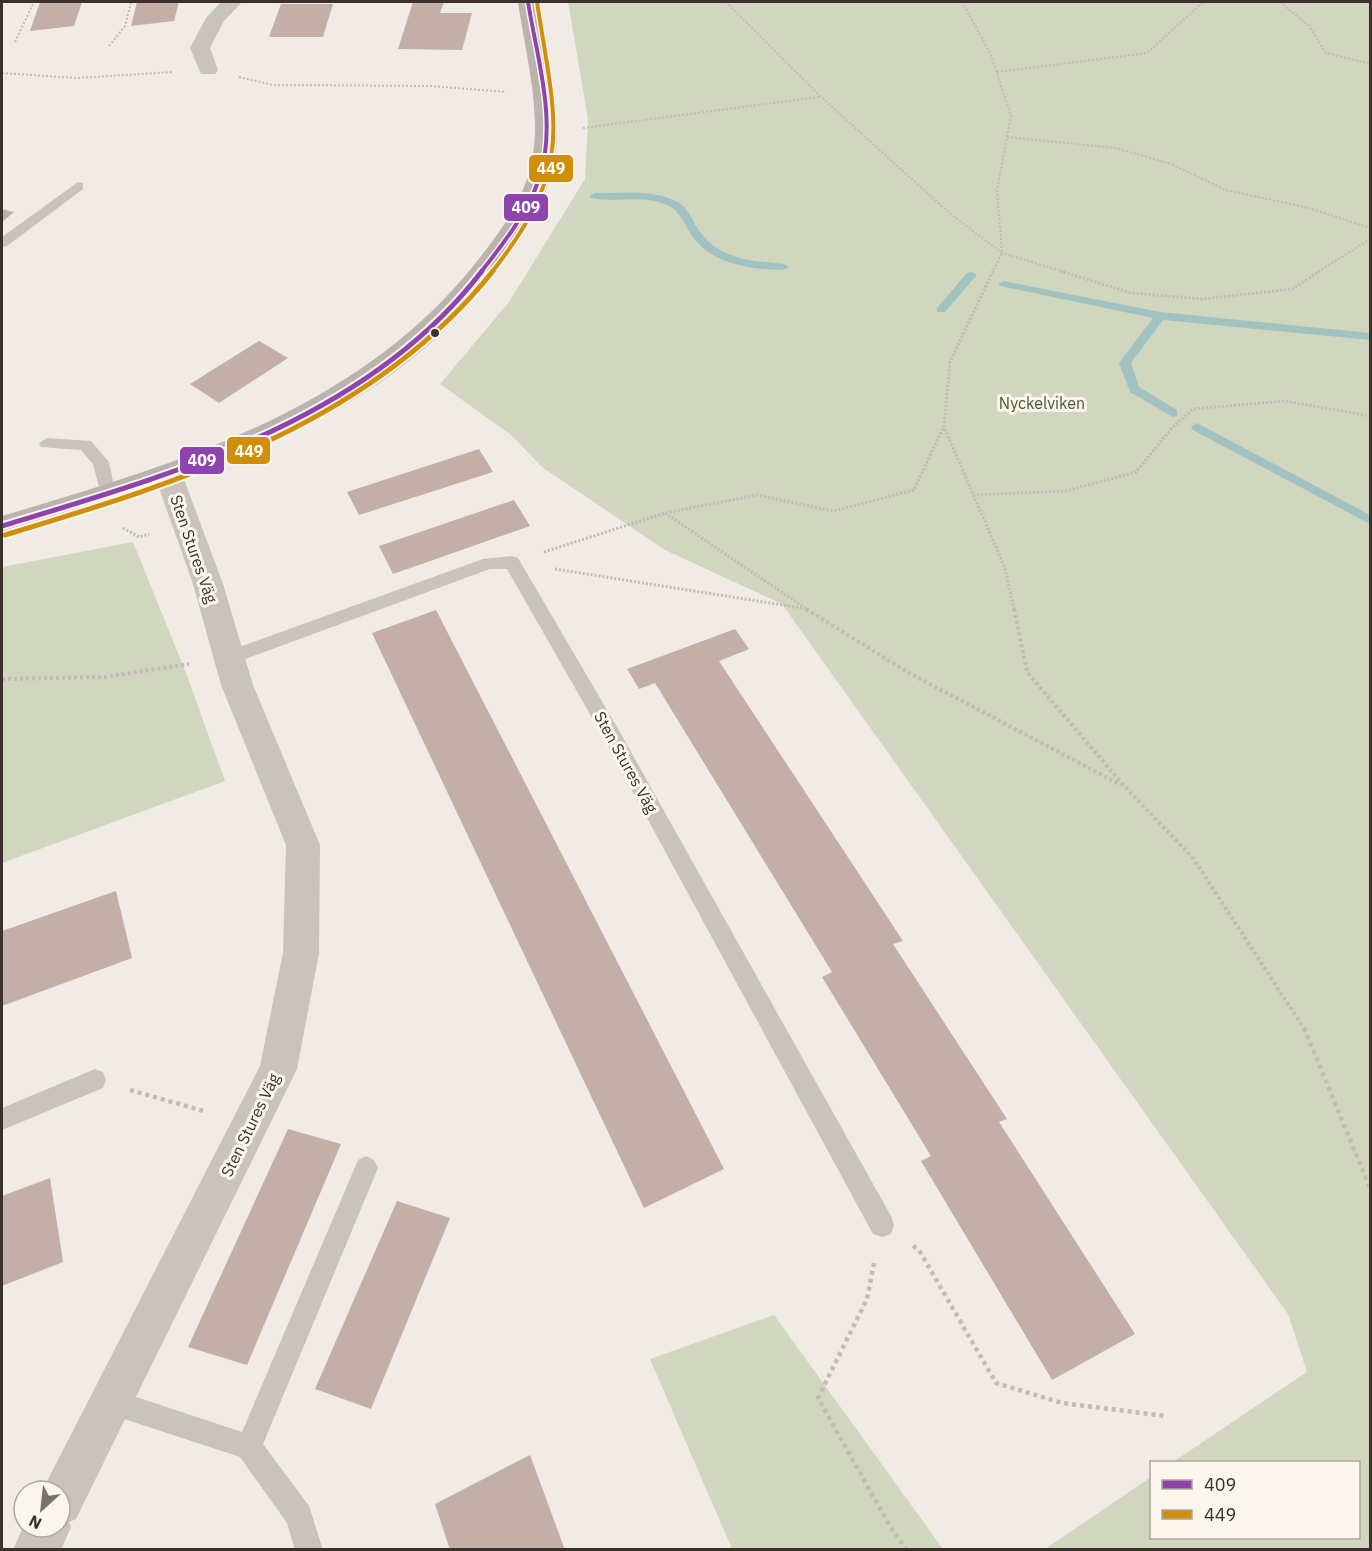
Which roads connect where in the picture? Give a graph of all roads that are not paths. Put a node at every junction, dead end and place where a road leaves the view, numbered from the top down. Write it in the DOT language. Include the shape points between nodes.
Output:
graph roads {
  1 [pos="232,2"];
  2 [pos="528,2"];
  3 [pos="208,70"];
  4 [pos="78,186"];
  5 [pos="2,243"];
  6 [pos="47,443"];
  7 [pos="168,474"];
  8 [pos="108,495"];
  9 [pos="2,526"];
  10 [pos="229,658"];
  11 [pos="95,1080"];
  12 [pos="2,1119"];
  13 [pos="366,1168"];
  14 [pos="882,1225"];
  15 [pos="112,1402"];
  16 [pos="249,1447"];
  17 [pos="72,1480"];
  18 [pos="309,1550"];
  1 -- 3 [label="street" via="216,18 200,48"];
  2 -- 7 [label="street" via="543,95 546,148 531,202 487,268 451,310 412,345 359,383 290,422"];
  4 -- 5 [label="lane"];
  6 -- 8 [label="lane" via="85,445 101,462"];
  7 -- 8 [label="street"];
  7 -- 10 [label="street, Sten Stures Väg" via="208,584"];
  8 -- 9 [label="street"];
  10 -- 14 [label="lane, Sten Stures Väg" via="489,563 512,562"];
  10 -- 15 [label="street, Sten Stures Väg" via="303,845 301,953 278,1069"];
  11 -- 12 [label="lane"];
  13 -- 16 [label="lane"];
  15 -- 16 [label="lane"];
  15 -- 17 [label="street, Sten Stures Väg"];
  16 -- 18 [label="lane" via="298,1516"];
}
